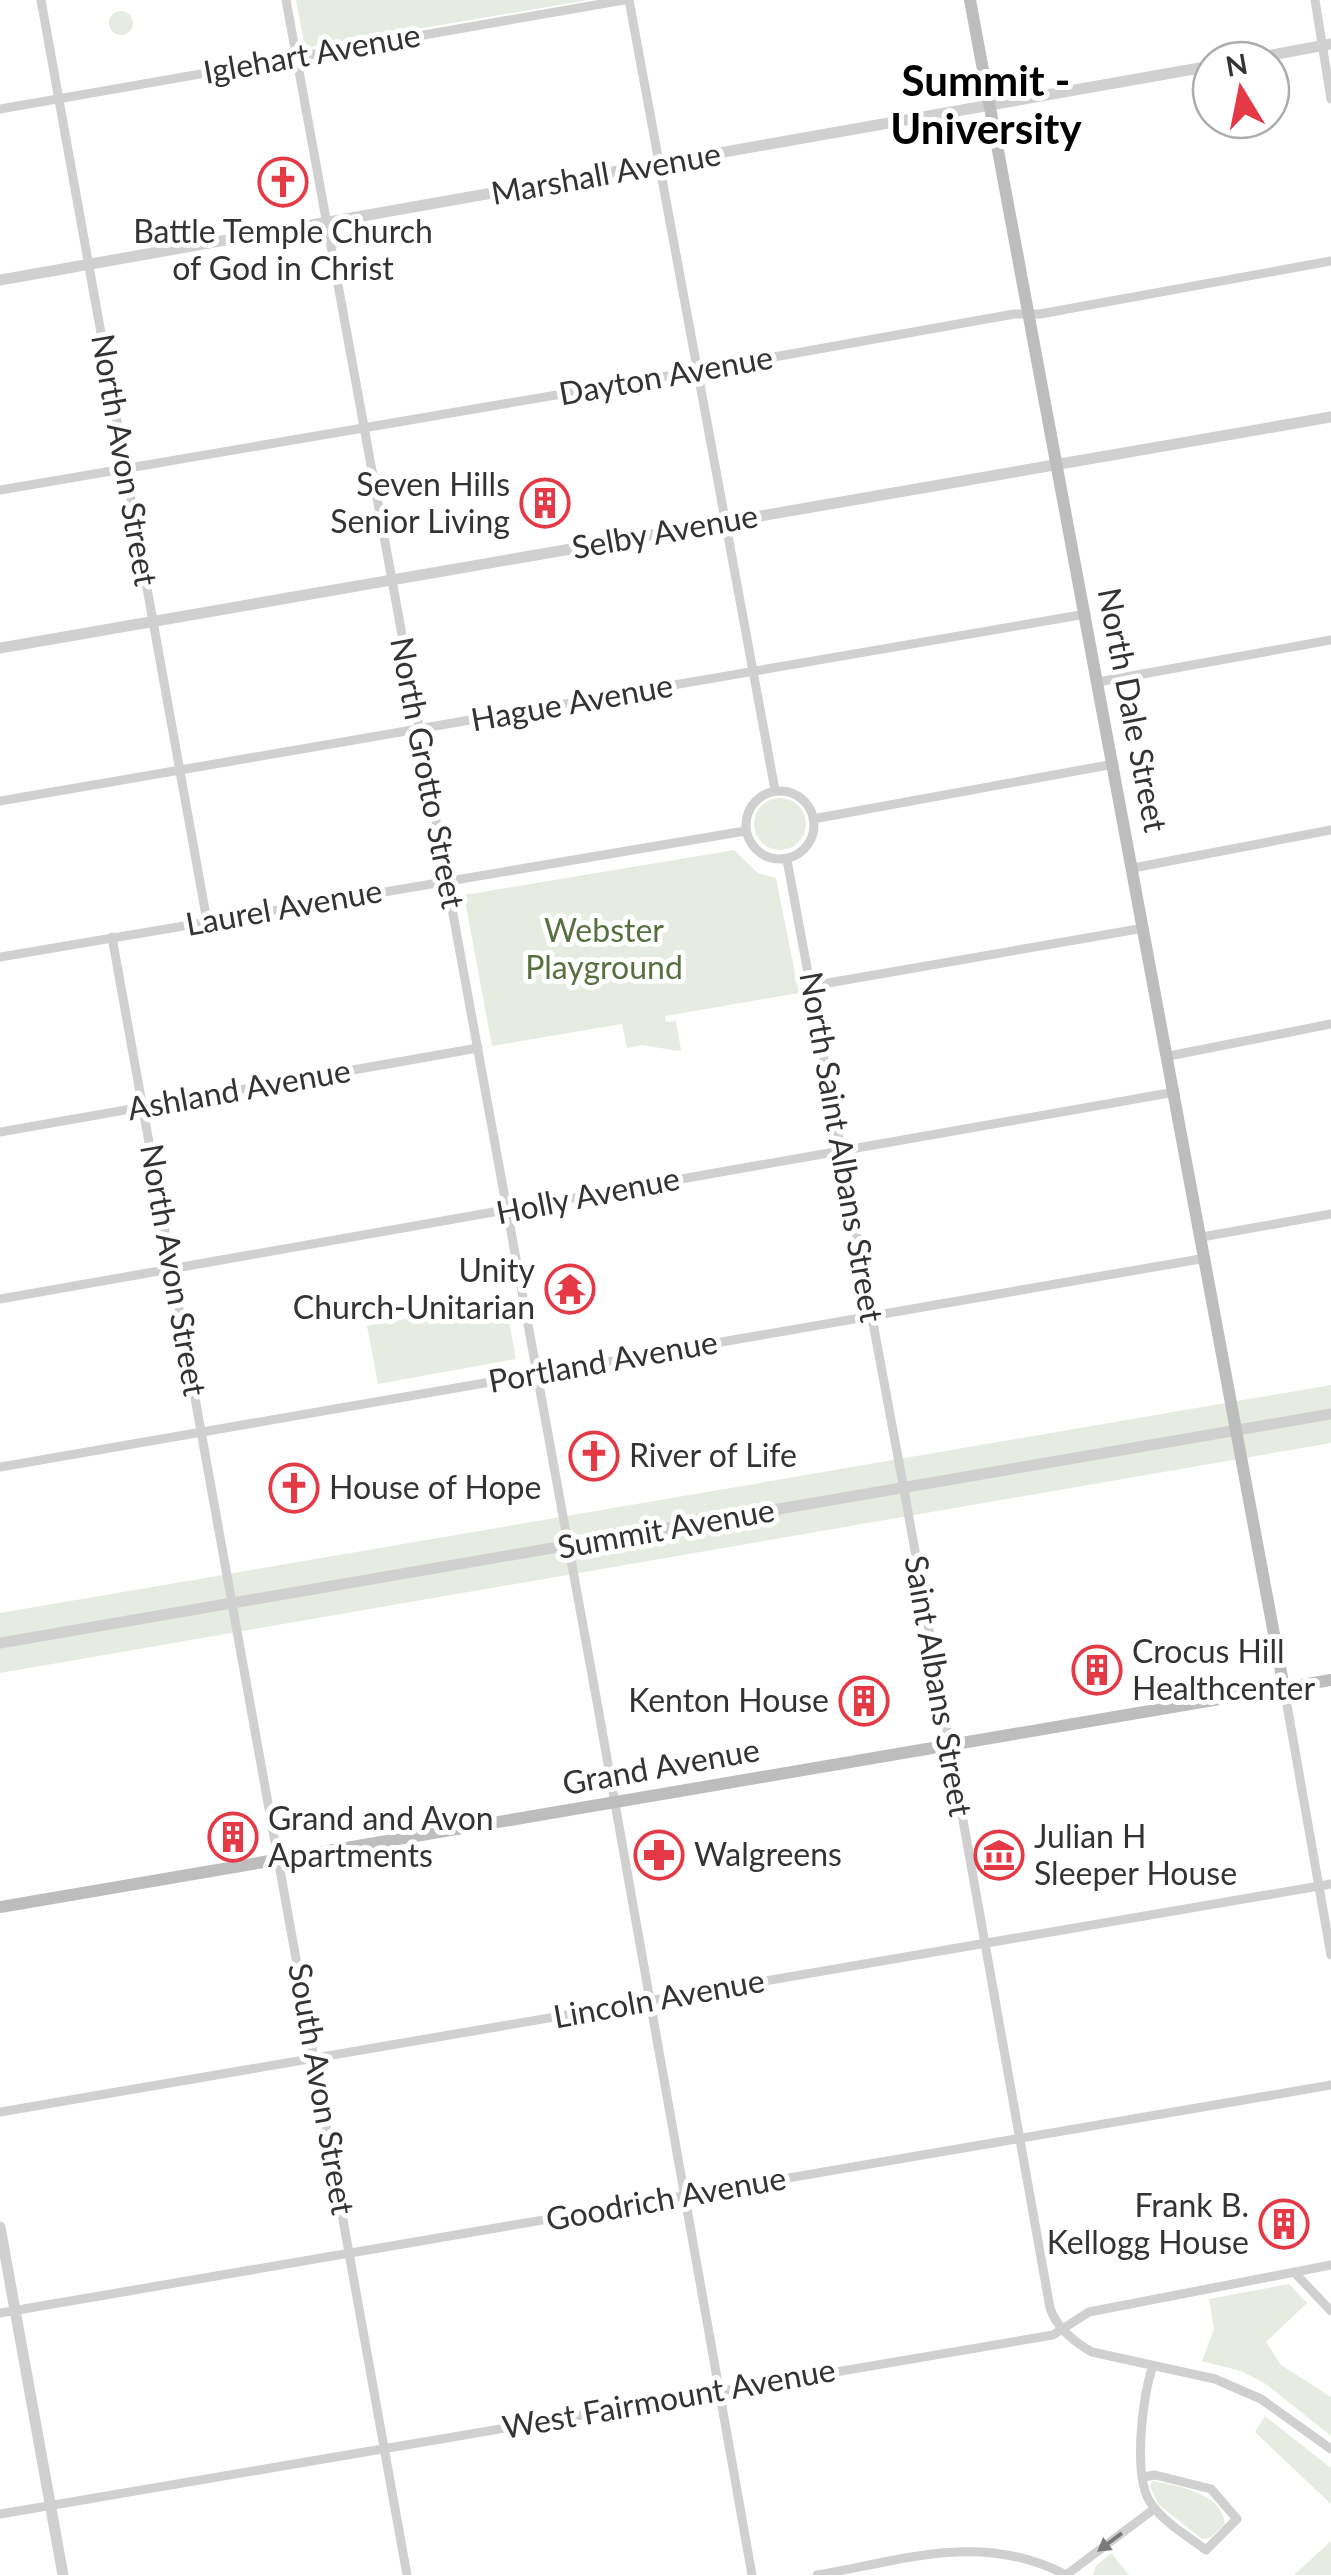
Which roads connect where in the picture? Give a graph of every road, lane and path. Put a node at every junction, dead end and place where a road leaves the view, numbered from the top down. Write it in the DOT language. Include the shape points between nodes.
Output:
graph roads {
  1 [pos="41,0"];
  2 [pos="286,0"];
  3 [pos="626,0"];
  4 [pos="970,0"];
  5 [pos="1314,0"];
  6 [pos="1327,45"];
  7 [pos="1291,52"];
  8 [pos="296,58"];
  9 [pos="1191,70"];
  10 [pos="59,99"];
  11 [pos="1331,99"];
  12 [pos="990,106"];
  13 [pos="0,109"];
  14 [pos="658,165"];
  15 [pos="326,223"];
  16 [pos="1331,261"];
  17 [pos="89,264"];
  18 [pos="0,280"];
  19 [pos="1029,314"];
  20 [pos="697,371"];
  21 [pos="1331,418"];
  22 [pos="364,429"];
  23 [pos="1057,464"];
  24 [pos="126,470"];
  25 [pos="0,490"];
  26 [pos="724,522"];
  27 [pos="391,580"];
  28 [pos="1086,614"];
  29 [pos="154,621"];
  30 [pos="1331,640"];
  31 [pos="0,648"];
  32 [pos="752,672"];
  33 [pos="1098,682"];
  34 [pos="420,729"];
  35 [pos="1114,764"];
  36 [pos="181,770"];
  37 [pos="775,790"];
  38 [pos="0,802"];
  39 [pos="813,818"];
  40 [pos="745,830"];
  41 [pos="1331,830"];
  42 [pos="787,860"];
  43 [pos="1133,868"];
  44 [pos="447,880"];
  45 [pos="207,921"];
  46 [pos="1144,928"];
  47 [pos="112,938"];
  48 [pos="0,957"];
  49 [pos="811,986"];
  50 [pos="1331,1024"];
  51 [pos="478,1048"];
  52 [pos="1168,1056"];
  53 [pos="1175,1092"];
  54 [pos="143,1107"];
  55 [pos="0,1132"];
  56 [pos="841,1151"];
  57 [pos="508,1209"];
  58 [pos="1331,1214"];
  59 [pos="1202,1237"];
  60 [pos="1206,1258"];
  61 [pos="173,1269"];
  62 [pos="0,1299"];
  63 [pos="871,1315"];
  64 [pos="538,1372"];
  65 [pos="1331,1414"];
  66 [pos="1238,1431"];
  67 [pos="204,1433"];
  68 [pos="0,1467"];
  69 [pos="904,1488"];
  70 [pos="568,1545"];
  71 [pos="234,1604"];
  72 [pos="0,1642"];
  73 [pos="1331,1680"];
  74 [pos="1284,1688"];
  75 [pos="949,1745"];
  76 [pos="614,1802"];
  77 [pos="280,1859"];
  78 [pos="1331,1884"];
  79 [pos="1319,1886"];
  80 [pos="0,1907"];
  81 [pos="983,1943"];
  82 [pos="1331,1955"];
  83 [pos="649,2001"];
  84 [pos="315,2058"];
  85 [pos="1331,2085"];
  86 [pos="0,2112"];
  87 [pos="1018,2140"];
  88 [pos="684,2196"];
  89 [pos="0,2227"];
  90 [pos="351,2252"];
  91 [pos="1331,2265"];
  92 [pos="1294,2272"];
  93 [pos="15,2311"];
  94 [pos="1331,2311"];
  95 [pos="0,2313"];
  96 [pos="1063,2330"];
  97 [pos="1152,2366"];
  98 [pos="719,2390"];
  99 [pos="385,2448"];
  100 [pos="1331,2449"];
  101 [pos="1143,2477"];
  102 [pos="51,2505"];
  103 [pos="1154,2509"];
  104 [pos="0,2514"];
  105 [pos="63,2575"];
  106 [pos="408,2575"];
  107 [pos="752,2575"];
  108 [pos="817,2575"];
  109 [pos="1066,2575"];
  1 -- 10 [label="street, North Avon Street"];
  2 -- 8 [label="street, North Grotto Street"];
  3 -- 8 [label="street, Iglehart Avenue"];
  3 -- 14 [label="street"];
  4 -- 12 [label="main road, North Dale Street"];
  5 -- 6 [label="street"];
  6 -- 7 [label="street"];
  6 -- 11 [label="street"];
  8 -- 10 [label="street, Iglehart Avenue"];
  8 -- 15 [label="street, North Grotto Street"];
  9 -- 12 [label="street, Marshall Avenue"];
  10 -- 13 [label="street, Iglehart Avenue"];
  10 -- 17 [label="street, North Avon Street"];
  12 -- 14 [label="street, Marshall Avenue"];
  12 -- 19 [label="main road, North Dale Street"];
  14 -- 15 [label="street, Marshall Avenue"];
  14 -- 20 [label="street"];
  15 -- 17 [label="street, Marshall Avenue"];
  15 -- 22 [label="street, North Grotto Street"];
  16 -- 19 [label="street, Dayton Avenue"];
  17 -- 18 [label="street, Marshall Avenue"];
  17 -- 24 [label="street, North Avon Street"];
  19 -- 20 [label="street, Dayton Avenue"];
  19 -- 23 [label="main road, North Dale Street"];
  20 -- 22 [label="street, Dayton Avenue"];
  20 -- 26 [label="street"];
  21 -- 23 [label="street, Selby Avenue"];
  22 -- 24 [label="street, Dayton Avenue"];
  22 -- 27 [label="street, North Grotto Street"];
  23 -- 26 [label="street, Selby Avenue"];
  23 -- 28 [label="main road, North Dale Street"];
  24 -- 25 [label="street, Dayton Avenue"];
  24 -- 29 [label="street, North Avon Street"];
  26 -- 27 [label="street, Selby Avenue"];
  26 -- 32 [label="street"];
  27 -- 29 [label="street, Selby Avenue"];
  27 -- 34 [label="street, North Grotto Street"];
  28 -- 32 [label="street, Hague Avenue"];
  28 -- 33 [label="main road, North Dale Street"];
  29 -- 31 [label="street, Selby Avenue"];
  29 -- 36 [label="street, North Avon Street"];
  30 -- 33 [label="street"];
  32 -- 34 [label="street, Hague Avenue"];
  32 -- 37 [label="street"];
  33 -- 35 [label="main road, North Dale Street"];
  34 -- 36 [label="street, Hague Avenue"];
  34 -- 44 [label="street, North Grotto Street"];
  35 -- 39 [label="street"];
  35 -- 43 [label="main road, North Dale Street"];
  36 -- 38 [label="street, Hague Avenue"];
  36 -- 45 [label="street, North Avon Street"];
  37 -- 39 [label="street" via="798,795"];
  37 -- 40 [label="street" via="752,805"];
  39 -- 42 [label="street" via="811,842"];
  40 -- 42 [label="street" via="764,856"];
  40 -- 44 [label="street, Laurel Avenue"];
  41 -- 43 [label="street"];
  42 -- 49 [label="street, North Saint Albans Street"];
  43 -- 46 [label="main road, North Dale Street"];
  44 -- 45 [label="street, Laurel Avenue"];
  44 -- 51 [label="street, North Grotto Street"];
  45 -- 47 [label="street, Laurel Avenue"];
  46 -- 49 [label="street"];
  46 -- 52 [label="main road, North Dale Street"];
  47 -- 48 [label="street, Laurel Avenue"];
  47 -- 54 [label="street, North Avon Street"];
  49 -- 56 [label="street, North Saint Albans Street"];
  50 -- 52 [label="street"];
  51 -- 54 [label="street, Ashland Avenue"];
  51 -- 57 [label="street, North Grotto Street"];
  52 -- 53 [label="main road, North Dale Street"];
  53 -- 56 [label="street, Holly Avenue"];
  53 -- 59 [label="main road, North Dale Street"];
  54 -- 55 [label="street, Ashland Avenue"];
  54 -- 61 [label="street, North Avon Street"];
  56 -- 57 [label="street, Holly Avenue"];
  56 -- 63 [label="street, North Saint Albans Street"];
  57 -- 61 [label="street, Holly Avenue"];
  57 -- 64 [label="street, North Grotto Street"];
  58 -- 59 [label="street"];
  59 -- 60 [label="main road, North Dale Street"];
  60 -- 63 [label="street, Portland Avenue"];
  60 -- 66 [label="main road, North Dale Street"];
  61 -- 62 [label="street, Holly Avenue"];
  61 -- 67 [label="street, North Avon Street"];
  63 -- 64 [label="street, Portland Avenue"];
  63 -- 69 [label="street, North Saint Albans Street"];
  64 -- 67 [label="street, Portland Avenue"];
  64 -- 70 [label="street, North Grotto Street"];
  65 -- 66 [label="street, Summit Avenue"];
  66 -- 69 [label="street, Summit Avenue"];
  66 -- 74 [label="main road, North Dale Street"];
  67 -- 68 [label="street, Portland Avenue"];
  67 -- 71 [label="street, North Avon Street"];
  69 -- 70 [label="street, Summit Avenue"];
  69 -- 75 [label="street, Saint Albans Street"];
  70 -- 71 [label="street, Summit Avenue"];
  70 -- 76 [label="street, North Grotto Street"];
  71 -- 72 [label="street, Summit Avenue"];
  71 -- 77 [label="street, South Avon Street"];
  73 -- 74 [label="main road, Grand Avenue"];
  74 -- 75 [label="main road, Grand Avenue"];
  74 -- 79 [label="street"];
  75 -- 76 [label="main road, Grand Avenue"];
  75 -- 81 [label="street, Saint Albans Street"];
  76 -- 77 [label="main road, Grand Avenue"];
  76 -- 83 [label="street, North Grotto Street"];
  77 -- 80 [label="main road, Grand Avenue"];
  77 -- 84 [label="street, South Avon Street"];
  78 -- 79 [label="street, Lincoln Avenue"];
  79 -- 81 [label="street, Lincoln Avenue"];
  79 -- 82 [label="street"];
  81 -- 83 [label="street, Lincoln Avenue"];
  81 -- 87 [label="street, Saint Albans Street"];
  83 -- 84 [label="street, Lincoln Avenue"];
  83 -- 88 [label="street, North Grotto Street"];
  84 -- 86 [label="street, Lincoln Avenue"];
  84 -- 90 [label="street, South Avon Street"];
  85 -- 87 [label="street, Goodrich Avenue"];
  87 -- 88 [label="street, Goodrich Avenue"];
  87 -- 96 [label="street, Saint Albans Street" via="1050,2308"];
  88 -- 90 [label="street, Goodrich Avenue"];
  88 -- 98 [label="street, North Grotto Street"];
  89 -- 93 [label="street"];
  90 -- 93 [label="street, Goodrich Avenue"];
  90 -- 99 [label="street, South Avon Street"];
  91 -- 92 [label="street, West Fairmount Avenue"];
  92 -- 94 [label="street"];
  92 -- 96 [label="street, West Fairmount Avenue" via="1088,2312"];
  93 -- 95 [label="street, Goodrich Avenue"];
  93 -- 102 [label="street"];
  96 -- 97 [label="street" via="1092,2352"];
  96 -- 98 [label="street, West Fairmount Avenue"];
  97 -- 100 [label="street" via="1214,2379 1261,2399"];
  97 -- 101 [label="street"];
  98 -- 99 [label="street, West Fairmount Avenue"];
  98 -- 107 [label="street, North Grotto Street"];
  99 -- 102 [label="street, West Fairmount Avenue"];
  99 -- 106 [label="street, South Avon Street"];
  101 -- 103 [label="street"];
  101 -- 103 [label="street" via="1210,2489 1237,2520 1206,2550"];
  102 -- 104 [label="street, West Fairmount Avenue"];
  102 -- 105 [label="street"];
  103 -- 109 [label="street, one-way"];
  108 -- 109 [label="street" via="987,2550 1031,2558"];
}
